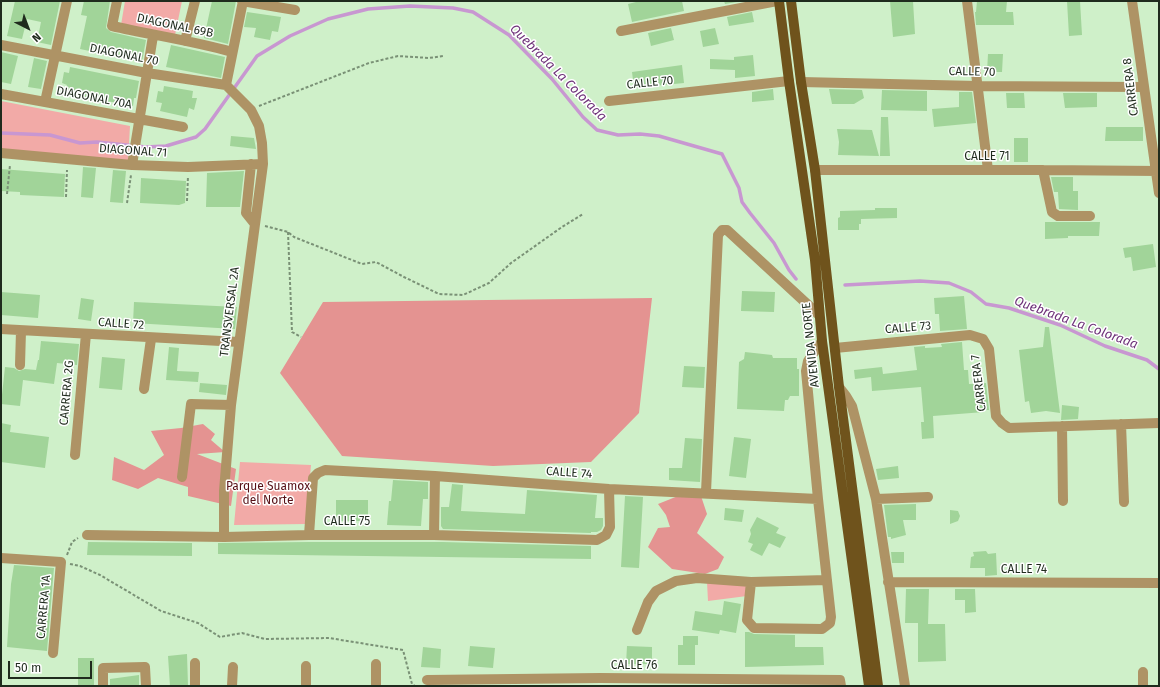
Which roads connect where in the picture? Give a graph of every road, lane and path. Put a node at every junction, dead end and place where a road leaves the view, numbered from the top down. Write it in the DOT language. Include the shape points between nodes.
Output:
graph roads {
  1 [pos="67,1"];
  2 [pos="117,1"];
  3 [pos="195,1"];
  4 [pos="242,1"];
  5 [pos="778,1"];
  6 [pos="790,1"];
  7 [pos="967,1"];
  8 [pos="1132,1"];
  9 [pos="295,10"];
  10 [pos="621,31"];
  11 [pos="153,36"];
  12 [pos="185,41"];
  13 [pos="1,45"];
  14 [pos="232,52"];
  15 [pos="55,56"];
  16 [pos="443,56"];
  17 [pos="147,73"];
  18 [pos="789,81"];
  19 [pos="801,82"];
  20 [pos="226,85"];
  21 [pos="977,86"];
  22 [pos="1143,87"];
  23 [pos="1,94"];
  24 [pos="609,101"];
  25 [pos="46,102"];
  26 [pos="251,110"];
  27 [pos="139,120"];
  28 [pos="183,127"];
  29 [pos="6,153"];
  30 [pos="68,159"];
  31 [pos="252,164"];
  32 [pos="263,164"];
  33 [pos="132,165"];
  34 [pos="188,167"];
  35 [pos="815,170"];
  36 [pos="988,170"];
  37 [pos="1042,170"];
  38 [pos="1157,171"];
  39 [pos="1159,193"];
  40 [pos="7,194"];
  41 [pos="66,197"];
  42 [pos="187,201"];
  43 [pos="127,203"];
  44 [pos="583,214"];
  45 [pos="1090,216"];
  46 [pos="254,223"];
  47 [pos="288,232"];
  48 [pos="819,315"];
  49 [pos="1,329"];
  50 [pos="21,331"];
  51 [pos="86,334"];
  52 [pos="302,337"];
  53 [pos="151,338"];
  54 [pos="983,340"];
  55 [pos="822,341"];
  56 [pos="239,342"];
  57 [pos="835,348"];
  58 [pos="20,365"];
  59 [pos="839,387"];
  60 [pos="144,389"];
  61 [pos="231,405"];
  62 [pos="1159,423"];
  63 [pos="1121,424"];
  64 [pos="1062,426"];
  65 [pos="75,455"];
  66 [pos="435,476"];
  67 [pos="182,477"];
  68 [pos="609,489"];
  69 [pos="706,492"];
  70 [pos="928,497"];
  71 [pos="818,499"];
  72 [pos="876,499"];
  73 [pos="1063,501"];
  74 [pos="1124,502"];
  75 [pos="87,535"];
  76 [pos="309,535"];
  77 [pos="434,535"];
  78 [pos="224,537"];
  79 [pos="1,558"];
  80 [pos="61,562"];
  81 [pos="827,580"];
  82 [pos="751,582"];
  83 [pos="888,582"];
  84 [pos="1159,583"];
  85 [pos="637,630"];
  86 [pos="53,653"];
  87 [pos="195,663"];
  88 [pos="376,664"];
  89 [pos="306,666"];
  90 [pos="232,667"];
  91 [pos="1143,672"];
  92 [pos="428,680"];
  93 [pos="600,682"];
  94 [pos="444,683"];
  95 [pos="841,683"];
  96 [pos="103,686"];
  97 [pos="146,686"];
  98 [pos="195,686"];
  99 [pos="232,686"];
  100 [pos="306,686"];
  101 [pos="376,686"];
  102 [pos="415,686"];
  103 [pos="869,686"];
  104 [pos="878,686"];
  105 [pos="905,686"];
  106 [pos="1143,686"];
  1 -- 15 [label="street"];
  2 -- 11 [label="street, DIAGONAL 69B" via="112,26"];
  3 -- 12 [label="street"];
  4 -- 9 [label="street"];
  4 -- 14 [label="street"];
  5 -- 10 [label="street"];
  5 -- 18 [label="main road, AVENIDA NORTE"];
  6 -- 19 [label="main road, AVENIDA NORTE"];
  7 -- 21 [label="street"];
  8 -- 22 [label="street, CARRERA 8"];
  11 -- 12 [label="street, DIAGONAL 69B"];
  11 -- 17 [label="street"];
  12 -- 14 [label="street, DIAGONAL 69B"];
  13 -- 15 [label="street, DIAGONAL 70"];
  14 -- 20 [label="street"];
  15 -- 17 [label="street, DIAGONAL 70"];
  15 -- 25 [label="street"];
  16 -- 26 [label="path" via="398,56 369,63"];
  17 -- 20 [label="street, DIAGONAL 70"];
  17 -- 27 [label="street"];
  18 -- 24 [label="street, CALLE 70"];
  18 -- 48 [label="main road, AVENIDA NORTE" via="815,260"];
  19 -- 21 [label="street, CALLE 70"];
  19 -- 35 [label="main road, AVENIDA NORTE"];
  20 -- 26 [label="street, TRANSVERSAL 2A"];
  21 -- 22 [label="street, CALLE 70"];
  21 -- 36 [label="street"];
  22 -- 38 [label="street, CARRERA 8"];
  23 -- 25 [label="street, DIAGONAL 70A"];
  25 -- 27 [label="street, DIAGONAL 70A"];
  26 -- 32 [label="street, TRANSVERSAL 2A" via="259,126"];
  27 -- 28 [label="street, DIAGONAL 70A"];
  27 -- 33 [label="street"];
  29 -- 30 [label="street, DIAGONAL 71"];
  29 -- 40 [label="path"];
  30 -- 33 [label="street, DIAGONAL 71"];
  30 -- 41 [label="path"];
  31 -- 32 [label="street, DIAGONAL 71"];
  31 -- 34 [label="street, DIAGONAL 71"];
  31 -- 46 [label="street" via="246,213"];
  32 -- 46 [label="street, TRANSVERSAL 2A"];
  33 -- 34 [label="street, DIAGONAL 71"];
  33 -- 43 [label="path"];
  34 -- 42 [label="path"];
  35 -- 36 [label="street, CALLE 71"];
  35 -- 57 [label="main road, AVENIDA NORTE"];
  36 -- 37 [label="street, CALLE 71"];
  37 -- 38 [label="street, CALLE 71"];
  37 -- 45 [label="street" via="1054,214"];
  38 -- 39 [label="street, CARRERA 8"];
  44 -- 47 [label="path" via="511,263 489,283 463,295 439,294 376,262 362,264 294,237"];
  46 -- 47 [label="path"];
  46 -- 56 [label="street, TRANSVERSAL 2A"];
  47 -- 52 [label="path" via="292,332"];
  48 -- 55 [label="main road, AVENIDA NORTE"];
  48 -- 69 [label="street" via="727,230 722,230 718,235"];
  49 -- 50 [label="street, CALLE 72"];
  50 -- 51 [label="street, CALLE 72"];
  50 -- 58 [label="street"];
  51 -- 53 [label="street, CALLE 72"];
  51 -- 65 [label="street, CARRERA 2G"];
  53 -- 56 [label="street, CALLE 72"];
  53 -- 60 [label="street"];
  54 -- 57 [label="street, CALLE 73" via="970,335"];
  54 -- 64 [label="street, CARRERA 7" via="989,349 996,416 1002,423 1009,428"];
  55 -- 71 [label="street" via="808,361 806,371"];
  55 -- 103 [label="main road, AVENIDA NORTE"];
  56 -- 61 [label="street, TRANSVERSAL 2A"];
  57 -- 59 [label="main road, AVENIDA NORTE"];
  59 -- 72 [label="street" via="852,406"];
  59 -- 104 [label="main road, AVENIDA NORTE"];
  61 -- 67 [label="street" via="191,404"];
  61 -- 78 [label="street, TRANSVERSAL 2A" via="224,491"];
  62 -- 63 [label="street"];
  63 -- 64 [label="street"];
  63 -- 74 [label="street"];
  64 -- 73 [label="street"];
  66 -- 68 [label="street, CALLE 74"];
  66 -- 76 [label="street, CALLE 74" via="325,470 318,473 314,478"];
  66 -- 77 [label="street"];
  68 -- 69 [label="street, CALLE 74"];
  68 -- 77 [label="street, CALLE 75" via="610,527 606,535 597,540"];
  69 -- 71 [label="street, CALLE 74"];
  70 -- 72 [label="street"];
  71 -- 81 [label="street"];
  72 -- 83 [label="street"];
  75 -- 78 [label="street, CALLE 75"];
  75 -- 80 [label="path" via="72,542"];
  76 -- 77 [label="street, CALLE 75"];
  76 -- 78 [label="street, CALLE 75"];
  79 -- 80 [label="street"];
  80 -- 86 [label="street, CARRERA 1A"];
  80 -- 102 [label="path" via="80,566 100,575 162,610 198,623 220,637 242,633 265,639 328,638 403,650 412,684"];
  81 -- 82 [label="street"];
  81 -- 82 [label="street" via="831,617 830,623 822,629 754,628 747,620"];
  82 -- 85 [label="street" via="697,578 676,581 656,591 648,602"];
  83 -- 84 [label="street, CALLE 74"];
  83 -- 105 [label="street"];
  87 -- 98 [label="street"];
  88 -- 101 [label="street"];
  89 -- 100 [label="street"];
  90 -- 99 [label="street"];
  91 -- 106 [label="street"];
  92 -- 94 [label="street, CALLE 76"];
  93 -- 94 [label="street, CALLE 76"];
  93 -- 95 [label="street, CALLE 76"];
  96 -- 97 [label="street" via="103,668 146,667"];
}
